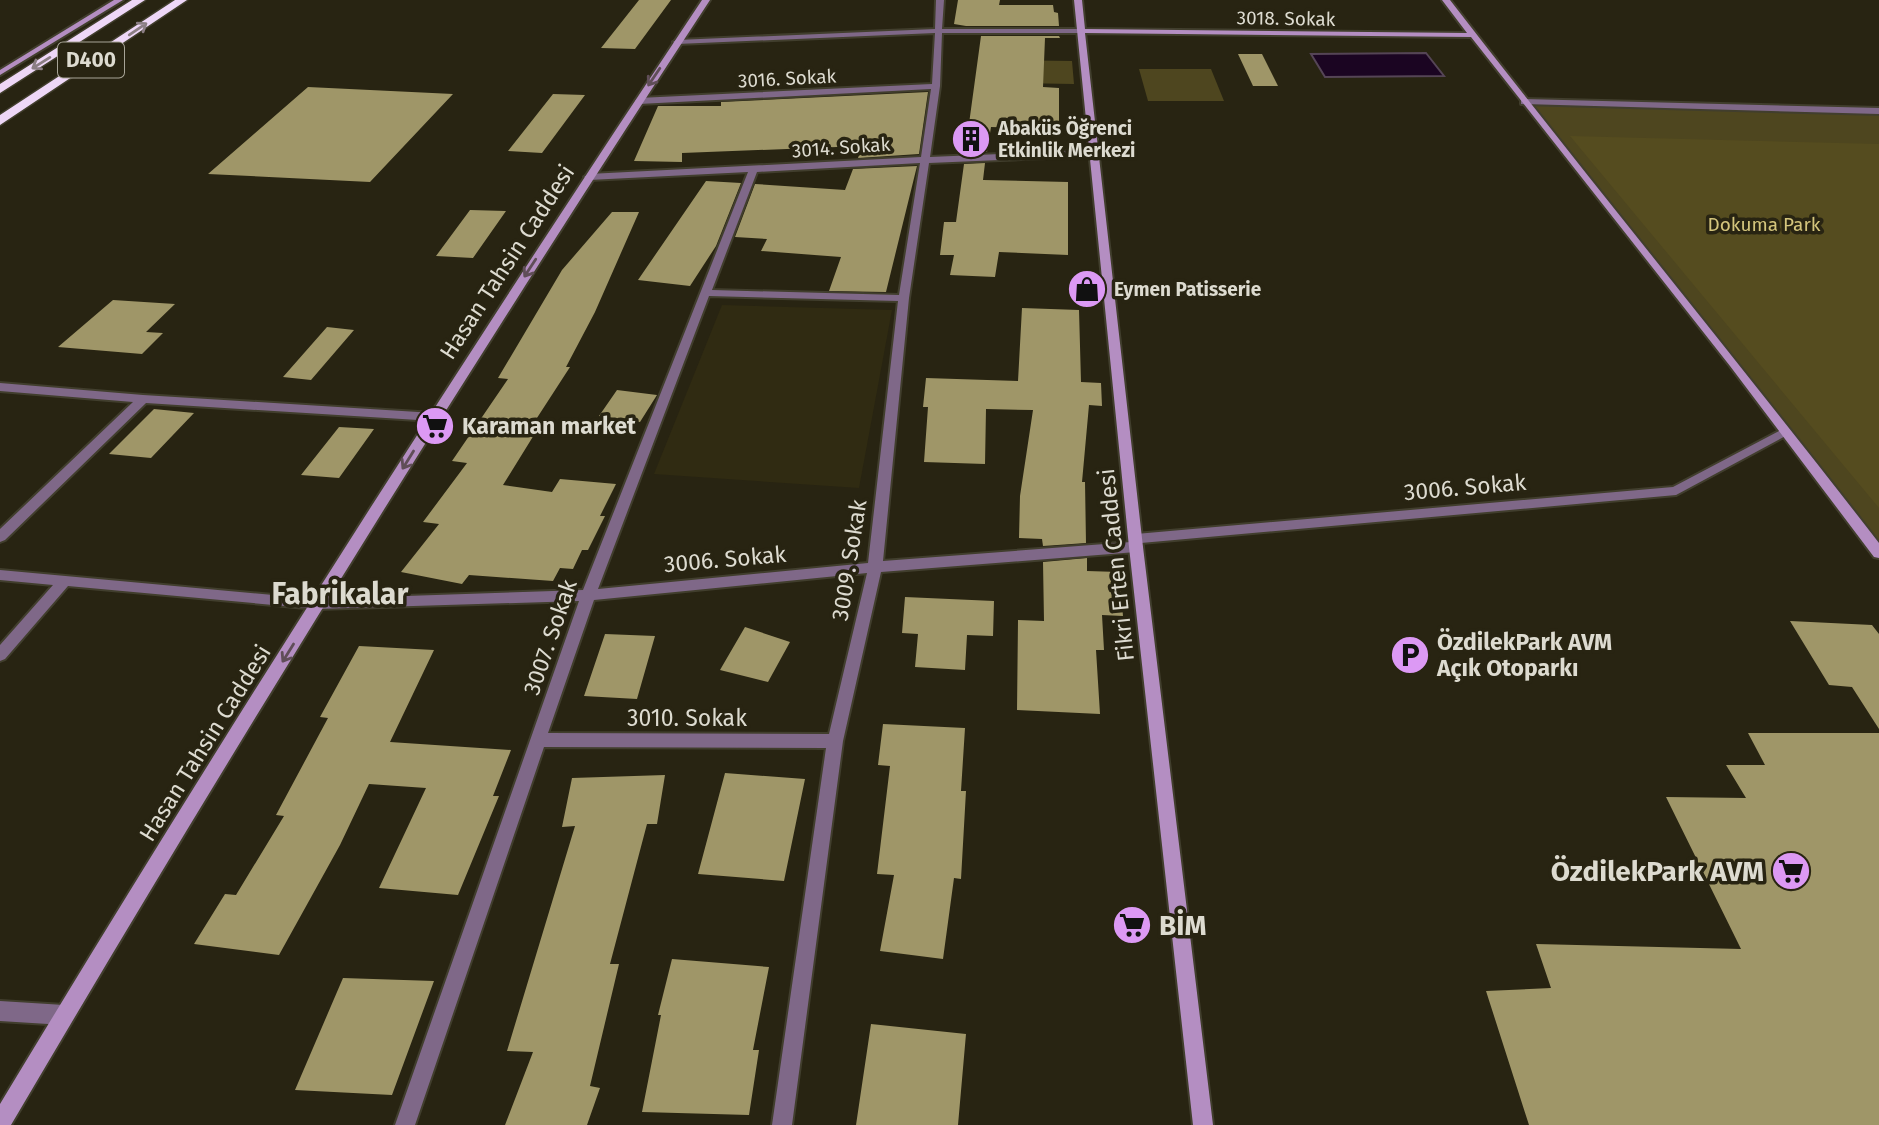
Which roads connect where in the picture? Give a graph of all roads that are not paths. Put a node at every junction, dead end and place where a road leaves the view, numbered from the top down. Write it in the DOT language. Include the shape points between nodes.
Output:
graph roads {
  1 [pos="118,0"];
  2 [pos="140,0"];
  3 [pos="182,0"];
  4 [pos="706,0"];
  5 [pos="940,0"];
  6 [pos="1078,0"];
  7 [pos="1446,0"];
  8 [pos="938,31"];
  9 [pos="1082,31"];
  10 [pos="1474,35"];
  11 [pos="677,43"];
  12 [pos="0,73"];
  13 [pos="936,86"];
  14 [pos="0,89"];
  15 [pos="639,101"];
  16 [pos="1524,102"];
  17 [pos="1879,111"];
  18 [pos="0,121"];
  19 [pos="1096,153"];
  20 [pos="925,158"];
  21 [pos="753,170"];
  22 [pos="589,177"];
  23 [pos="707,293"];
  24 [pos="904,298"];
  25 [pos="0,387"];
  26 [pos="143,399"];
  27 [pos="435,417"];
  28 [pos="1784,433"];
  29 [pos="0,537"];
  30 [pos="1136,543"];
  31 [pos="1879,553"];
  32 [pos="875,567"];
  33 [pos="0,575"];
  34 [pos="65,582"];
  35 [pos="588,595"];
  36 [pos="317,604"];
  37 [pos="0,655"];
  38 [pos="538,740"];
  39 [pos="835,741"];
  40 [pos="0,1011"];
  41 [pos="64,1015"];
  42 [pos="0,1124"];
  43 [pos="405,1125"];
  44 [pos="782,1125"];
  45 [pos="1203,1125"];
  1 -- 12 [label="street"];
  2 -- 14 [label="highway, D400, one-way"];
  18 -- 3 [label="highway, D400, one-way"];
  4 -- 11 [label="street, Hasan Tahsin Caddesi"];
  5 -- 8 [label="street, 3009. Sokak"];
  6 -- 9 [label="street, Fikri Erten Caddesi"];
  7 -- 10 [label="street"];
  8 -- 9 [label="street, 3018. Sokak"];
  8 -- 11 [label="street, 3018. Sokak"];
  8 -- 13 [label="street, 3009. Sokak"];
  9 -- 10 [label="street, 3018. Sokak"];
  9 -- 19 [label="street, Fikri Erten Caddesi"];
  10 -- 16 [label="street"];
  11 -- 15 [label="street, Hasan Tahsin Caddesi, one-way"];
  13 -- 15 [label="street, 3016. Sokak"];
  13 -- 20 [label="street, 3009. Sokak"];
  15 -- 22 [label="street, Hasan Tahsin Caddesi"];
  16 -- 17 [label="street"];
  16 -- 28 [label="street"];
  19 -- 20 [label="street, 3014. Sokak"];
  19 -- 30 [label="street, Fikri Erten Caddesi"];
  20 -- 21 [label="street, 3014. Sokak"];
  20 -- 24 [label="street, 3009. Sokak"];
  21 -- 22 [label="street, 3014. Sokak"];
  21 -- 23 [label="street, 3007. Sokak"];
  22 -- 27 [label="street, Hasan Tahsin Caddesi, one-way"];
  23 -- 24 [label="street"];
  23 -- 35 [label="street, 3007. Sokak"];
  24 -- 32 [label="street, 3009. Sokak"];
  25 -- 26 [label="street"];
  26 -- 27 [label="street"];
  26 -- 29 [label="street"];
  27 -- 36 [label="street, Hasan Tahsin Caddesi, one-way"];
  28 -- 30 [label="street, 3006. Sokak" via="1676,491"];
  28 -- 31 [label="street"];
  30 -- 32 [label="street, 3006. Sokak"];
  30 -- 45 [label="street, Fikri Erten Caddesi"];
  32 -- 35 [label="street, 3006. Sokak"];
  32 -- 39 [label="street, 3009. Sokak"];
  33 -- 34 [label="street, 3006. Sokak"];
  34 -- 36 [label="street, 3006. Sokak"];
  34 -- 37 [label="street"];
  35 -- 36 [label="street, 3006. Sokak"];
  35 -- 38 [label="street, 3007. Sokak"];
  36 -- 41 [label="street, Hasan Tahsin Caddesi, one-way"];
  38 -- 39 [label="street, 3010. Sokak"];
  38 -- 43 [label="street, 3007. Sokak"];
  39 -- 44 [label="street, 3009. Sokak"];
  40 -- 41 [label="street"];
  41 -- 42 [label="street, Hasan Tahsin Caddesi"];
}
